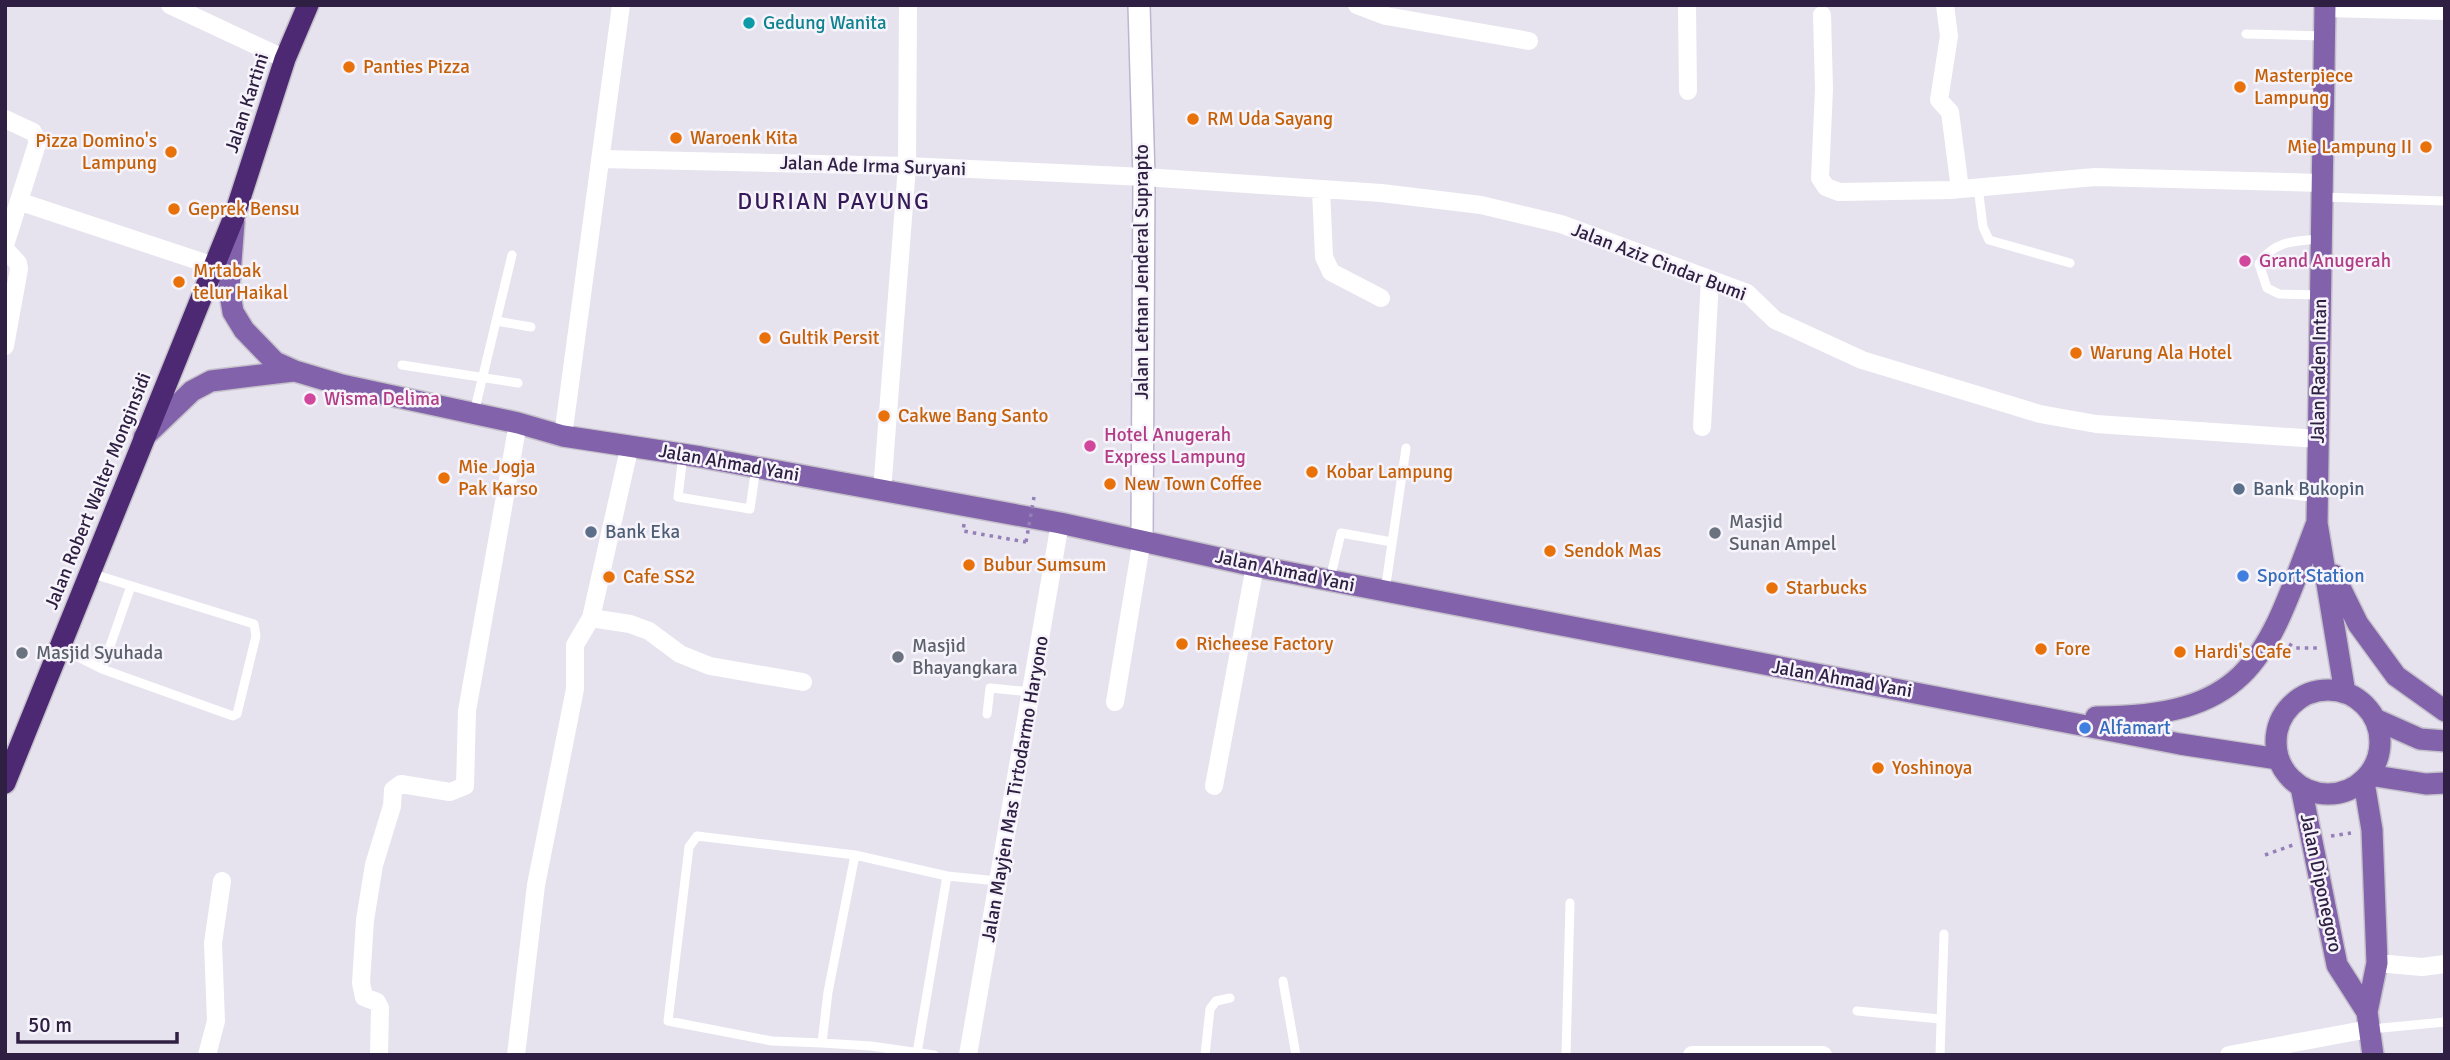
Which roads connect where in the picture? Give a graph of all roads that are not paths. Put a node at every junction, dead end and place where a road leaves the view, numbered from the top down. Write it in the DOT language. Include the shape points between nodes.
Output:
graph roads {
  1 [pos="170,5"];
  2 [pos="308,5"];
  3 [pos="621,5"];
  4 [pos="908,5"];
  5 [pos="1139,5"];
  6 [pos="1357,5"];
  7 [pos="1687,5"];
  8 [pos="1945,5"];
  9 [pos="2325,7"];
  10 [pos="2445,11"];
  11 [pos="1822,15"];
  12 [pos="2246,34"];
  13 [pos="2325,36"];
  14 [pos="1529,41"];
  15 [pos="285,60"];
  16 [pos="1688,91"];
  17 [pos="2324,94"];
  18 [pos="2274,96"];
  19 [pos="5,119"];
  20 [pos="601,159"];
  21 [pos="907,166"];
  22 [pos="1144,177"];
  23 [pos="1969,188"];
  24 [pos="1321,189"];
  25 [pos="2322,190"];
  26 [pos="2445,201"];
  27 [pos="21,202"];
  28 [pos="234,217"];
  29 [pos="2321,239"];
  30 [pos="5,247"];
  31 [pos="512,255"];
  32 [pos="2070,263"];
  33 [pos="214,266"];
  34 [pos="1710,279"];
  35 [pos="2320,295"];
  36 [pos="1381,298"];
  37 [pos="496,321"];
  38 [pos="531,327"];
  39 [pos="5,346"];
  40 [pos="402,365"];
  41 [pos="295,371"];
  42 [pos="483,377"];
  43 [pos="518,383"];
  44 [pos="474,414"];
  45 [pos="518,423"];
  46 [pos="1702,426"];
  47 [pos="563,436"];
  48 [pos="143,438"];
  49 [pos="2318,439"];
  50 [pos="629,445"];
  51 [pos="1406,449"];
  52 [pos="684,454"];
  53 [pos="756,467"];
  54 [pos="882,491"];
  55 [pos="2262,491"];
  56 [pos="2317,498"];
  57 [pos="1060,523"];
  58 [pos="2317,523"];
  59 [pos="1142,539"];
  60 [pos="1392,542"];
  61 [pos="2321,548"];
  62 [pos="1255,566"];
  63 [pos="89,572"];
  64 [pos="1329,580"];
  65 [pos="131,586"];
  66 [pos="1385,591"];
  67 [pos="591,618"];
  68 [pos="59,648"];
  69 [pos="102,669"];
  70 [pos="803,682"];
  71 [pos="1033,692"];
  72 [pos="2345,693"];
  73 [pos="1115,702"];
  74 [pos="2445,711"];
  75 [pos="987,714"];
  76 [pos="2050,717"];
  77 [pos="2375,719"];
  78 [pos="2445,741"];
  79 [pos="2278,759"];
  80 [pos="2366,778"];
  81 [pos="5,783"];
  82 [pos="2445,783"];
  83 [pos="1214,786"];
  84 [pos="2301,787"];
  85 [pos="855,855"];
  86 [pos="947,876"];
  87 [pos="222,881"];
  88 [pos="998,881"];
  89 [pos="1570,904"];
  90 [pos="1944,934"];
  91 [pos="2377,963"];
  92 [pos="2445,964"];
  93 [pos="1283,981"];
  94 [pos="1230,998"];
  95 [pos="1857,1011"];
  96 [pos="1941,1019"];
  97 [pos="2368,1020"];
  98 [pos="2445,1022"];
  99 [pos="822,1043"];
  100 [pos="917,1052"];
  101 [pos="207,1055"];
  102 [pos="379,1055"];
  103 [pos="516,1055"];
  104 [pos="933,1055"];
  105 [pos="968,1055"];
  106 [pos="1205,1055"];
  107 [pos="1296,1055"];
  108 [pos="1566,1055"];
  109 [pos="1692,1055"];
  110 [pos="1824,1055"];
  111 [pos="1940,1055"];
  112 [pos="2230,1055"];
  113 [pos="2373,1055"];
  1 -- 15 [label="street"];
  2 -- 15 [label="highway, Jalan Kartini"];
  3 -- 20 [label="street"];
  4 -- 21 [label="street"];
  5 -- 22 [label="street, Jalan Letnan Jenderal Suprapto"];
  6 -- 14 [label="street" via="1386,16"];
  7 -- 16 [label="street"];
  8 -- 23 [label="street" via="1949,36 1939,100 1950,112"];
  9 -- 10 [label="street"];
  9 -- 13 [label="main road, Jalan Raden Intan"];
  11 -- 23 [label="street" via="1820,178 1826,187 1854,192"];
  12 -- 13 [label="lane"];
  13 -- 17 [label="main road, Jalan Raden Intan"];
  15 -- 28 [label="highway, Jalan Kartini"];
  17 -- 18 [label="lane"];
  17 -- 25 [label="main road, Jalan Raden Intan"];
  19 -- 27 [label="street" via="33,132 38,141"];
  20 -- 21 [label="street, Jalan Ade Irma Suryani"];
  20 -- 47 [label="street"];
  21 -- 22 [label="street, Jalan Ade Irma Suryani"];
  21 -- 54 [label="street"];
  22 -- 24 [label="street, Jalan Aziz Cindar Bumi"];
  22 -- 59 [label="street, Jalan Letnan Jenderal Suprapto"];
  23 -- 25 [label="street" via="2095,177"];
  23 -- 32 [label="lane" via="1989,240"];
  24 -- 34 [label="street, Jalan Aziz Cindar Bumi" via="1394,194 1518,213 1561,224"];
  24 -- 36 [label="street" via="1324,257 1331,272"];
  25 -- 26 [label="lane"];
  25 -- 29 [label="main road, Jalan Raden Intan"];
  27 -- 30 [label="street"];
  27 -- 33 [label="street"];
  28 -- 33 [label="highway, Jalan Robert Walter Monginsidi"];
  28 -- 41 [label="main road, Jalan Ahmad Yani" via="229,288 233,312 275,362"];
  29 -- 35 [label="main road, Jalan Raden Intan"];
  29 -- 35 [label="lane" via="2282,243 2259,264 2267,288 2279,294"];
  30 -- 39 [label="street" via="19,269"];
  31 -- 37 [label="lane"];
  33 -- 48 [label="highway, Jalan Robert Walter Monginsidi"];
  34 -- 46 [label="street"];
  34 -- 49 [label="street, Jalan Aziz Cindar Bumi" via="1747,293 1775,320 1861,360 2040,414 2096,424"];
  35 -- 49 [label="main road, Jalan Raden Intan"];
  37 -- 38 [label="lane"];
  37 -- 42 [label="lane"];
  40 -- 42 [label="lane"];
  41 -- 44 [label="main road, Jalan Ahmad Yani"];
  41 -- 48 [label="main road, Jalan Ahmad Yani" via="211,381 192,391"];
  42 -- 43 [label="lane"];
  42 -- 44 [label="lane"];
  44 -- 45 [label="main road, Jalan Ahmad Yani"];
  45 -- 47 [label="main road, Jalan Ahmad Yani"];
  45 -- 102 [label="street" via="467,710 464,786 450,792 401,784 393,790 374,865 361,983 364,997 380,1008"];
  47 -- 50 [label="main road, Jalan Ahmad Yani"];
  48 -- 63 [label="highway, Jalan Robert Walter Monginsidi"];
  49 -- 56 [label="main road, Jalan Raden Intan"];
  50 -- 52 [label="main road, Jalan Ahmad Yani"];
  50 -- 67 [label="street"];
  51 -- 60 [label="lane"];
  52 -- 53 [label="main road, Jalan Ahmad Yani"];
  52 -- 53 [label="lane" via="678,497 750,509"];
  53 -- 54 [label="main road, Jalan Ahmad Yani"];
  54 -- 57 [label="main road, Jalan Ahmad Yani"];
  55 -- 56 [label="lane"];
  56 -- 58 [label="main road, Jalan Raden Intan"];
  57 -- 59 [label="main road, Jalan Ahmad Yani"];
  57 -- 71 [label="street, Jalan Mayjen Mas Tirtodarmo Haryono"];
  58 -- 61 [label="main road, Jalan Raden Intan"];
  58 -- 76 [label="main road" via="2273,634 2257,661 2229,687 2186,708 2135,717"];
  59 -- 62 [label="main road, Jalan Ahmad Yani"];
  59 -- 73 [label="street"];
  60 -- 64 [label="lane" via="1341,533"];
  60 -- 66 [label="lane"];
  61 -- 72 [label="main road, Jalan Raden Intan"];
  61 -- 74 [label="main road" via="2358,624 2396,676"];
  62 -- 64 [label="main road, Jalan Ahmad Yani"];
  62 -- 83 [label="street"];
  63 -- 65 [label="lane"];
  63 -- 68 [label="highway, Jalan Robert Walter Monginsidi"];
  64 -- 66 [label="main road, Jalan Ahmad Yani"];
  65 -- 69 [label="lane"];
  65 -- 69 [label="lane" via="254,624 256,636 237,714"];
  66 -- 76 [label="main road, Jalan Ahmad Yani"];
  67 -- 70 [label="street" via="649,631 681,654 710,666"];
  67 -- 103 [label="street" via="575,645 575,689 536,885"];
  68 -- 69 [label="lane"];
  68 -- 81 [label="highway, Jalan Robert Walter Monginsidi"];
  71 -- 75 [label="lane" via="990,688"];
  71 -- 88 [label="street, Jalan Mayjen Mas Tirtodarmo Haryono"];
  72 -- 77 [label="main road"];
  72 -- 79 [label="main road" via="2312,692 2291,706 2278,726"];
  76 -- 79 [label="main road, Jalan Ahmad Yani"];
  77 -- 78 [label="main road" via="2420,739"];
  77 -- 80 [label="main road" via="2381,738 2378,758"];
  79 -- 84 [label="main road"];
  80 -- 82 [label="main road"];
  80 -- 84 [label="main road" via="2344,793 2322,795"];
  80 -- 91 [label="main road, Jalan Diponegoro"];
  84 -- 97 [label="main road, Jalan Diponegoro" via="2337,965"];
  85 -- 86 [label="lane"];
  85 -- 99 [label="lane"];
  85 -- 99 [label="lane" via="698,836 689,847 668,1021 772,1041"];
  86 -- 88 [label="lane"];
  86 -- 100 [label="lane"];
  87 -- 101 [label="street" via="213,943 216,1021"];
  88 -- 105 [label="street, Jalan Mayjen Mas Tirtodarmo Haryono"];
  89 -- 108 [label="lane"];
  90 -- 96 [label="lane"];
  91 -- 92 [label="street"];
  91 -- 97 [label="main road, Jalan Diponegoro"];
  93 -- 107 [label="lane"];
  94 -- 106 [label="lane" via="1216,1001 1210,1009"];
  95 -- 96 [label="lane"];
  96 -- 111 [label="lane"];
  97 -- 98 [label="lane"];
  97 -- 112 [label="street"];
  97 -- 113 [label="main road, Jalan Diponegoro"];
  99 -- 100 [label="lane"];
  100 -- 104 [label="lane"];
  109 -- 110 [label="street"];
}
